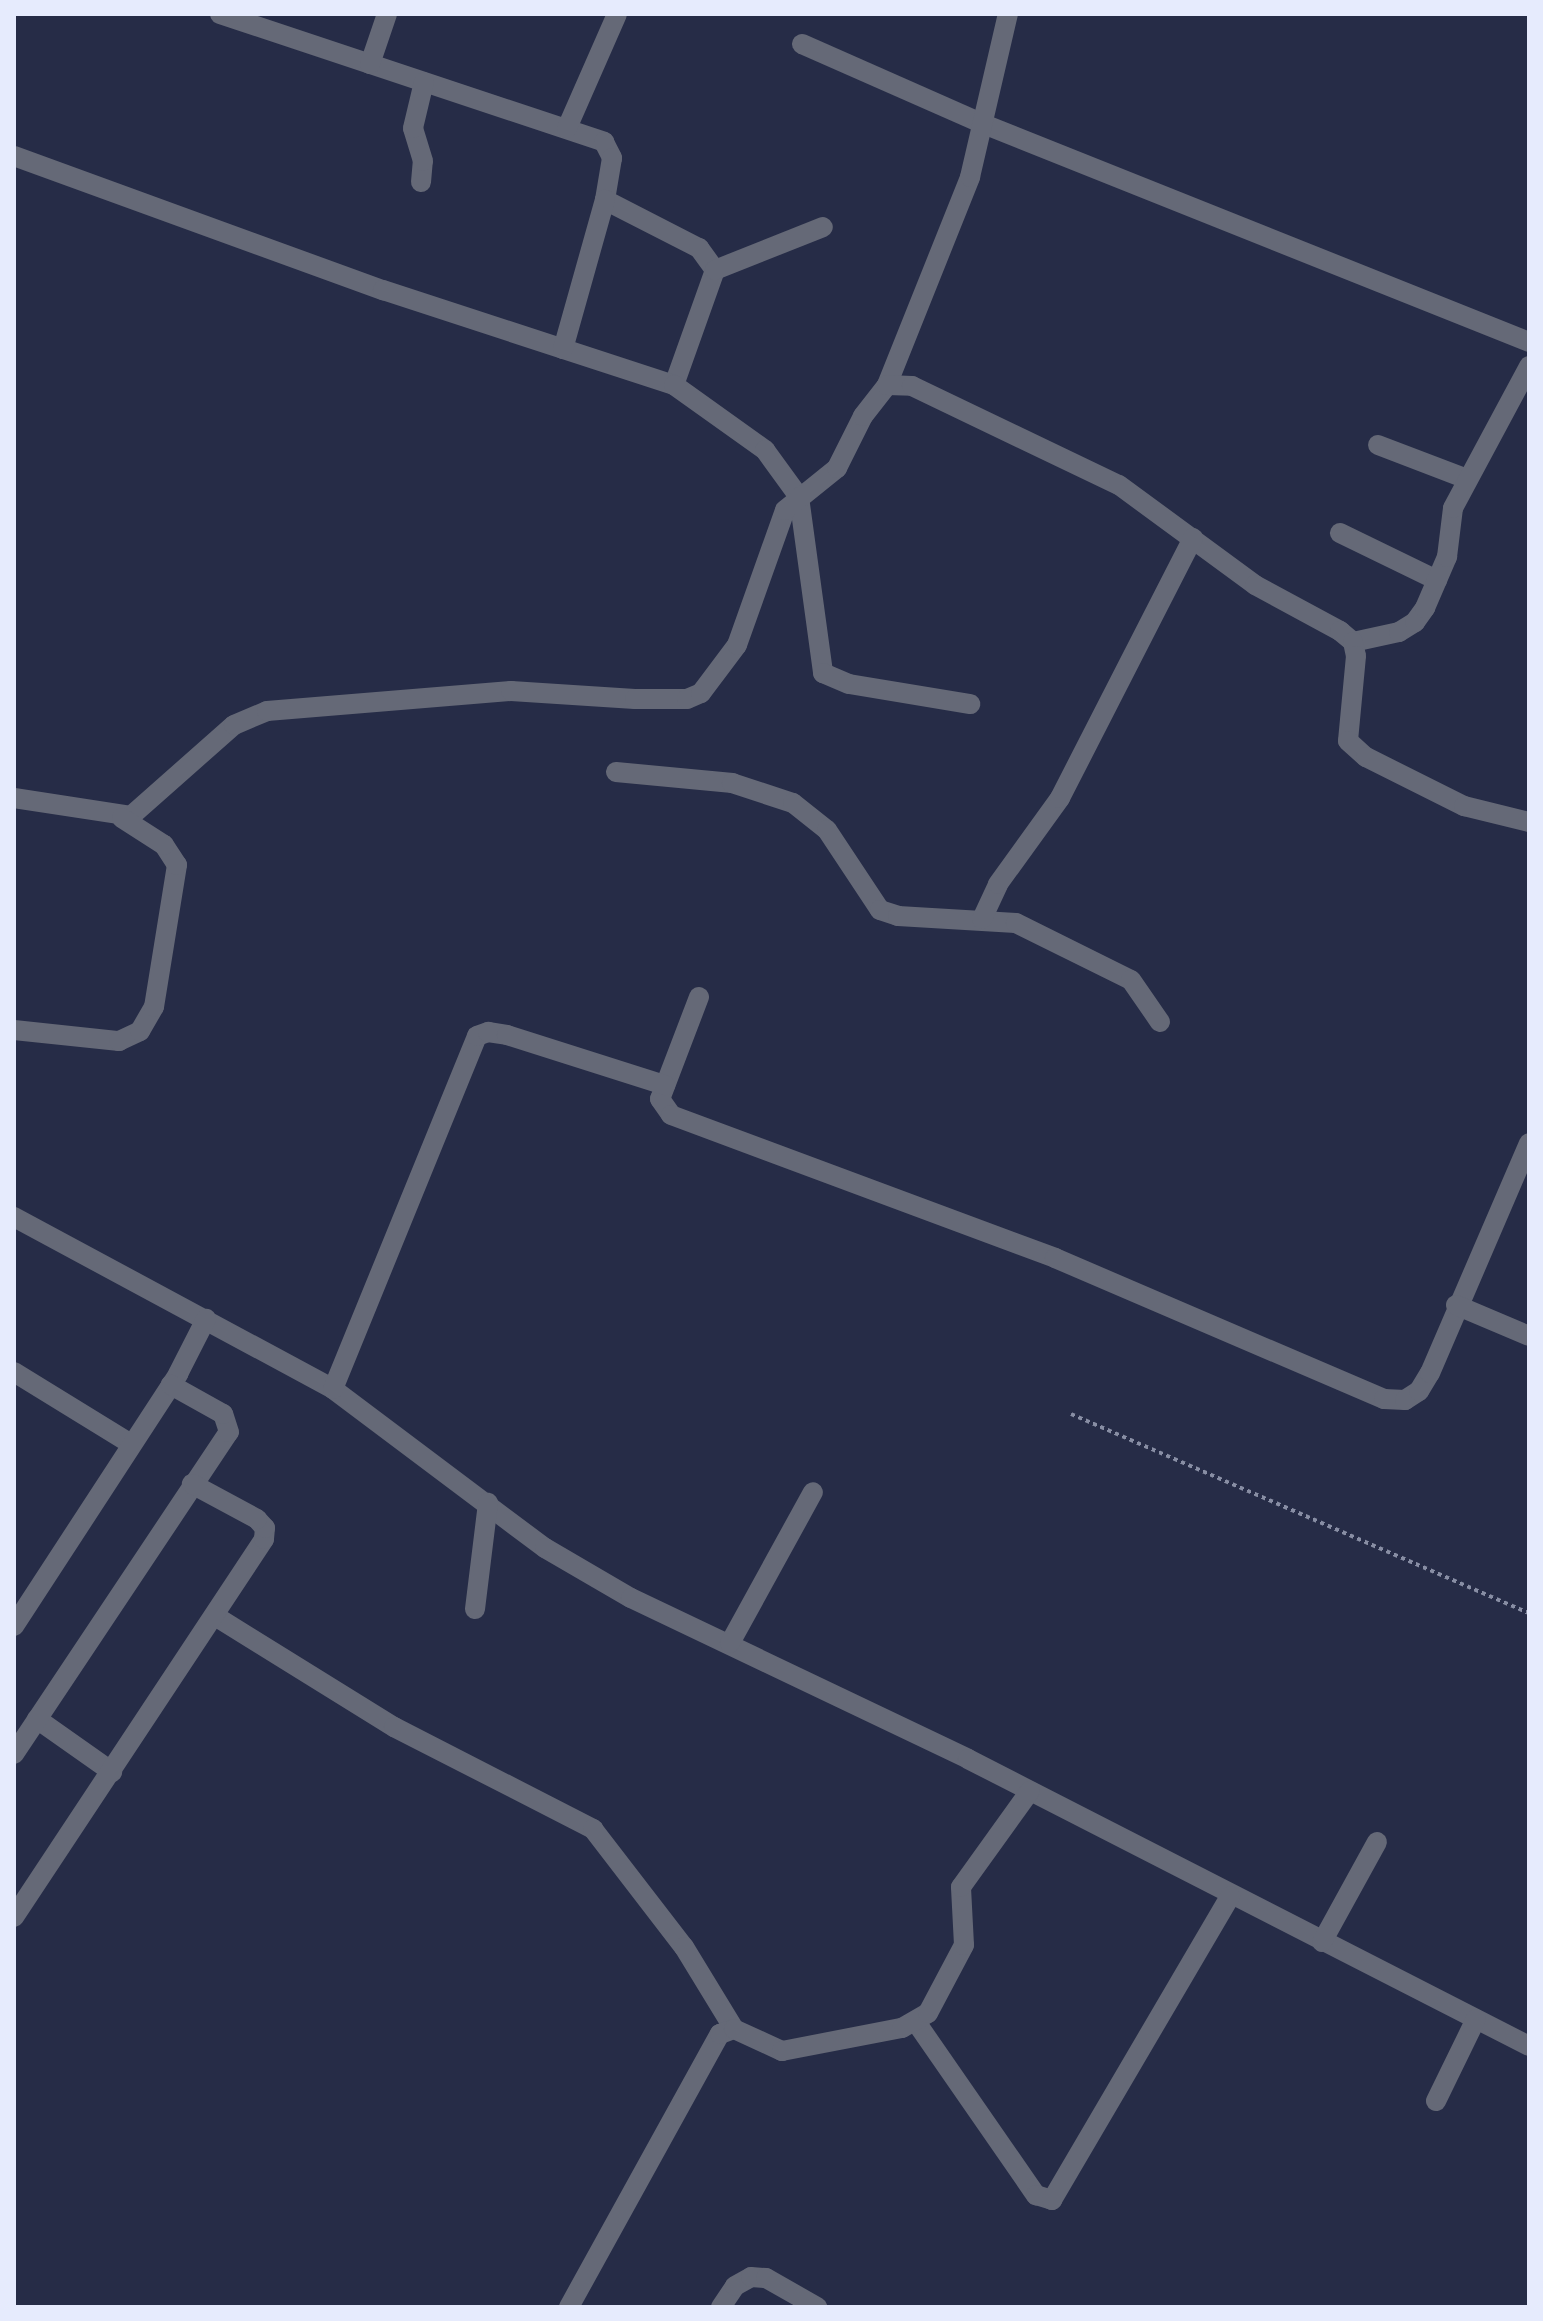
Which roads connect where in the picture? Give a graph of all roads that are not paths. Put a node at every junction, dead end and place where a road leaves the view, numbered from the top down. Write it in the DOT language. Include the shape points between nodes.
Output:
graph roads {
  1 [pos="220,14"];
  2 [pos="387,14"];
  3 [pos="617,14"];
  4 [pos="1008,14"];
  5 [pos="802,44"];
  6 [pos="370,64"];
  7 [pos="424,82"];
  8 [pos="986,125"];
  9 [pos="567,128"];
  10 [pos="14,156"];
  11 [pos="421,182"];
  12 [pos="605,200"];
  13 [pos="823,227"];
  14 [pos="715,270"];
  15 [pos="1529,342"];
  16 [pos="563,349"];
  17 [pos="1529,366"];
  18 [pos="674,385"];
  19 [pos="887,385"];
  20 [pos="1378,445"];
  21 [pos="1467,479"];
  22 [pos="799,497"];
  23 [pos="1340,533"];
  24 [pos="1193,538"];
  25 [pos="1437,580"];
  26 [pos="1353,642"];
  27 [pos="970,704"];
  28 [pos="616,772"];
  29 [pos="14,798"];
  30 [pos="122,818"];
  31 [pos="1529,822"];
  32 [pos="982,919"];
  33 [pos="699,997"];
  34 [pos="1160,1022"];
  35 [pos="14,1030"];
  36 [pos="665,1085"];
  37 [pos="1529,1143"];
  38 [pos="14,1217"];
  39 [pos="1456,1305"];
  40 [pos="206,1319"];
  41 [pos="1529,1336"];
  42 [pos="14,1372"];
  43 [pos="171,1385"];
  44 [pos="333,1389"];
  45 [pos="131,1444"];
  46 [pos="192,1484"];
  47 [pos="813,1492"];
  48 [pos="488,1503"];
  49 [pos="475,1609"];
  50 [pos="215,1616"];
  51 [pos="14,1626"];
  52 [pos="730,1643"];
  53 [pos="37,1719"];
  54 [pos="14,1754"];
  55 [pos="112,1772"];
  56 [pos="1030,1791"];
  57 [pos="1377,1842"];
  58 [pos="1230,1896"];
  59 [pos="14,1917"];
  60 [pos="1322,1942"];
  61 [pos="1476,2019"];
  62 [pos="916,2022"];
  63 [pos="734,2029"];
  64 [pos="1529,2046"];
  65 [pos="1436,2101"];
  66 [pos="569,2307"];
  67 [pos="721,2307"];
  68 [pos="817,2307"];
  1 -- 6 [label="street"];
  2 -- 6 [label="street"];
  3 -- 9 [label="street"];
  4 -- 8 [label="street"];
  5 -- 8 [label="street"];
  6 -- 7 [label="street"];
  7 -- 9 [label="street"];
  7 -- 11 [label="street" via="413,128 423,161"];
  8 -- 15 [label="street"];
  8 -- 19 [label="street"];
  9 -- 12 [label="street" via="610,149"];
  10 -- 16 [label="street"];
  12 -- 14 [label="street" via="699,248"];
  12 -- 16 [label="street"];
  13 -- 14 [label="street"];
  14 -- 18 [label="street"];
  16 -- 18 [label="street"];
  17 -- 21 [label="street"];
  18 -- 22 [label="street" via="765,450"];
  19 -- 22 [label="street" via="863,416 837,468"];
  19 -- 24 [label="street" via="912,386 1086,468"];
  20 -- 21 [label="street"];
  21 -- 25 [label="street" via="1453,508 1447,557"];
  22 -- 27 [label="street" via="823,673 849,684"];
  22 -- 30 [label="street" via="776,528 737,645 701,693 687,699 635,699 511,691 267,711 234,725 150,802"];
  23 -- 25 [label="street"];
  24 -- 26 [label="street" via="1255,585"];
  24 -- 32 [label="street" via="1060,798 998,884"];
  25 -- 26 [label="street" via="1409,628"];
  26 -- 31 [label="street" via="1348,741 1366,757 1464,806"];
  28 -- 32 [label="street" via="761,789 820,823 880,910 912,917"];
  29 -- 30 [label="street"];
  30 -- 35 [label="street" via="164,845 177,865 154,1007 140,1031 119,1041"];
  32 -- 34 [label="street" via="1016,923 1117,971 1142,992"];
  33 -- 36 [label="street"];
  36 -- 39 [label="street" via="662,1107 684,1121 1055,1258 1384,1399 1405,1400 1419,1391"];
  36 -- 44 [label="street" via="507,1035 477,1036"];
  37 -- 39 [label="street"];
  38 -- 40 [label="street"];
  39 -- 41 [label="street"];
  40 -- 43 [label="street"];
  40 -- 44 [label="street"];
  42 -- 45 [label="street"];
  43 -- 45 [label="street"];
  43 -- 46 [label="street" via="229,1422 224,1443"];
  44 -- 48 [label="street"];
  45 -- 51 [label="street"];
  46 -- 50 [label="street" via="265,1528 254,1556"];
  46 -- 53 [label="street"];
  47 -- 52 [label="street"];
  48 -- 49 [label="street"];
  48 -- 52 [label="street" via="586,1573"];
  50 -- 55 [label="street"];
  50 -- 63 [label="street" via="394,1727 593,1829 684,1947"];
  52 -- 56 [label="street"];
  53 -- 54 [label="street"];
  53 -- 55 [label="street"];
  55 -- 59 [label="street"];
  56 -- 58 [label="street"];
  56 -- 62 [label="street" via="961,1887 964,1945 928,2013"];
  57 -- 60 [label="street"];
  58 -- 60 [label="street"];
  58 -- 62 [label="street" via="1052,2200 1036,2195"];
  60 -- 61 [label="street"];
  61 -- 64 [label="street"];
  61 -- 65 [label="street"];
  62 -- 63 [label="street" via="782,2051"];
  63 -- 66 [label="street" via="714,2041"];
  67 -- 68 [label="street" via="735,2286 751,2277 766,2278"];
}
